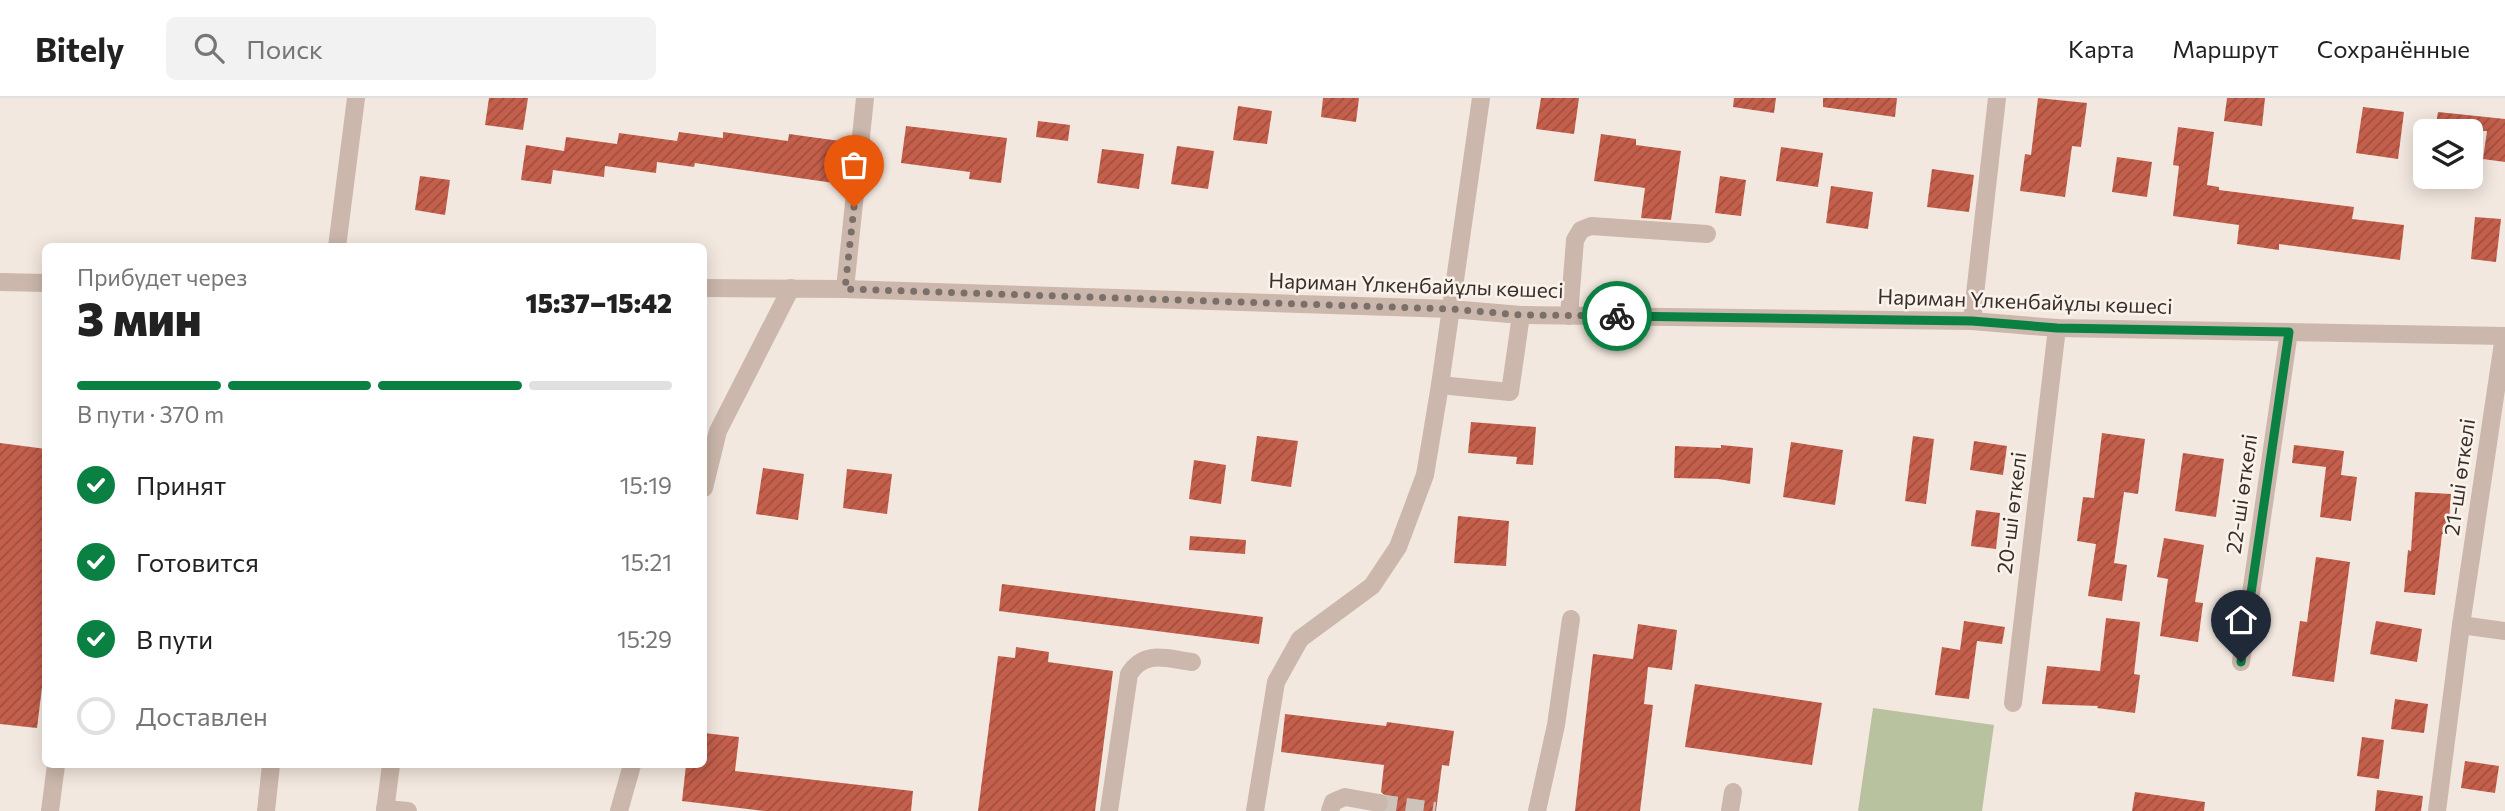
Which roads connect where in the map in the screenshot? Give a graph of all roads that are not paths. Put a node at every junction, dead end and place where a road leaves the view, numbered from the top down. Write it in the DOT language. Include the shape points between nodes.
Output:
graph roads {
  1 [pos="356,98"];
  2 [pos="866,98"];
  3 [pos="1481,98"];
  4 [pos="1997,98"];
  5 [pos="1707,234"];
  6 [pos="338,243"];
  7 [pos="0,282"];
  8 [pos="42,283"];
  9 [pos="707,288"];
  10 [pos="791,288"];
  11 [pos="845,289"];
  12 [pos="1451,309"];
  13 [pos="1521,315"];
  14 [pos="1569,316"];
  15 [pos="1972,321"];
  16 [pos="2057,328"];
  17 [pos="2289,332"];
  18 [pos="2504,336"];
  19 [pos="1440,385"];
  20 [pos="707,476"];
  21 [pos="1572,619"];
  22 [pos="2461,625"];
  23 [pos="2505,631"];
  24 [pos="1192,662"];
  25 [pos="2241,662"];
  26 [pos="2013,703"];
  27 [pos="56,768"];
  28 [pos="271,768"];
  29 [pos="391,768"];
  30 [pos="631,768"];
  31 [pos="1733,792"];
  32 [pos="1379,803"];
  33 [pos="385,810"];
  34 [pos="50,811"];
  35 [pos="266,811"];
  36 [pos="408,811"];
  37 [pos="619,811"];
  38 [pos="1109,811"];
  39 [pos="1255,811"];
  40 [pos="1330,811"];
  41 [pos="1537,811"];
  42 [pos="1730,811"];
  43 [pos="2437,811"];
  1 -- 6 [label="street"];
  2 -- 11 [label="street"];
  3 -- 12 [label="street"];
  4 -- 15 [label="street"];
  5 -- 14 [label="street" via="1591,226 1581,230 1574,240"];
  7 -- 8 [label="street"];
  9 -- 10 [label="street, Нариман Үлкенбайұлы көшесі"];
  10 -- 11 [label="street, Нариман Үлкенбайұлы көшесі"];
  10 -- 20 [label="street" via="718,431"];
  11 -- 12 [label="street, Нариман Үлкенбайұлы көшесі"];
  12 -- 13 [label="street, Нариман Үлкенбайұлы көшесі"];
  12 -- 19 [label="street"];
  13 -- 14 [label="street, Нариман Үлкенбайұлы көшесі"];
  13 -- 19 [label="street" via="1510,391"];
  14 -- 15 [label="street, Нариман Үлкенбайұлы көшесі"];
  15 -- 16 [label="street, Нариман Үлкенбайұлы көшесі"];
  16 -- 17 [label="street, Нариман Үлкенбайұлы көшесі"];
  16 -- 26 [label="street, 20-ші өткелі"];
  17 -- 18 [label="street, Нариман Үлкенбайұлы көшесі"];
  17 -- 25 [label="street, 22-ші өткелі"];
  18 -- 22 [label="street, 21-ші өткелі"];
  19 -- 39 [label="street" via="1425,475 1398,547 1372,586 1300,639 1276,682"];
  21 -- 41 [label="street"];
  22 -- 23 [label="street"];
  22 -- 43 [label="street, 21-ші өткелі"];
  24 -- 38 [label="street" via="1150,657 1136,663 1129,674"];
  27 -- 34 [label="street"];
  28 -- 35 [label="street"];
  29 -- 33 [label="street"];
  30 -- 37 [label="street"];
  31 -- 42 [label="street"];
  32 -- 40 [label="street" via="1345,797 1333,802"];
  33 -- 36 [label="street"];
}
